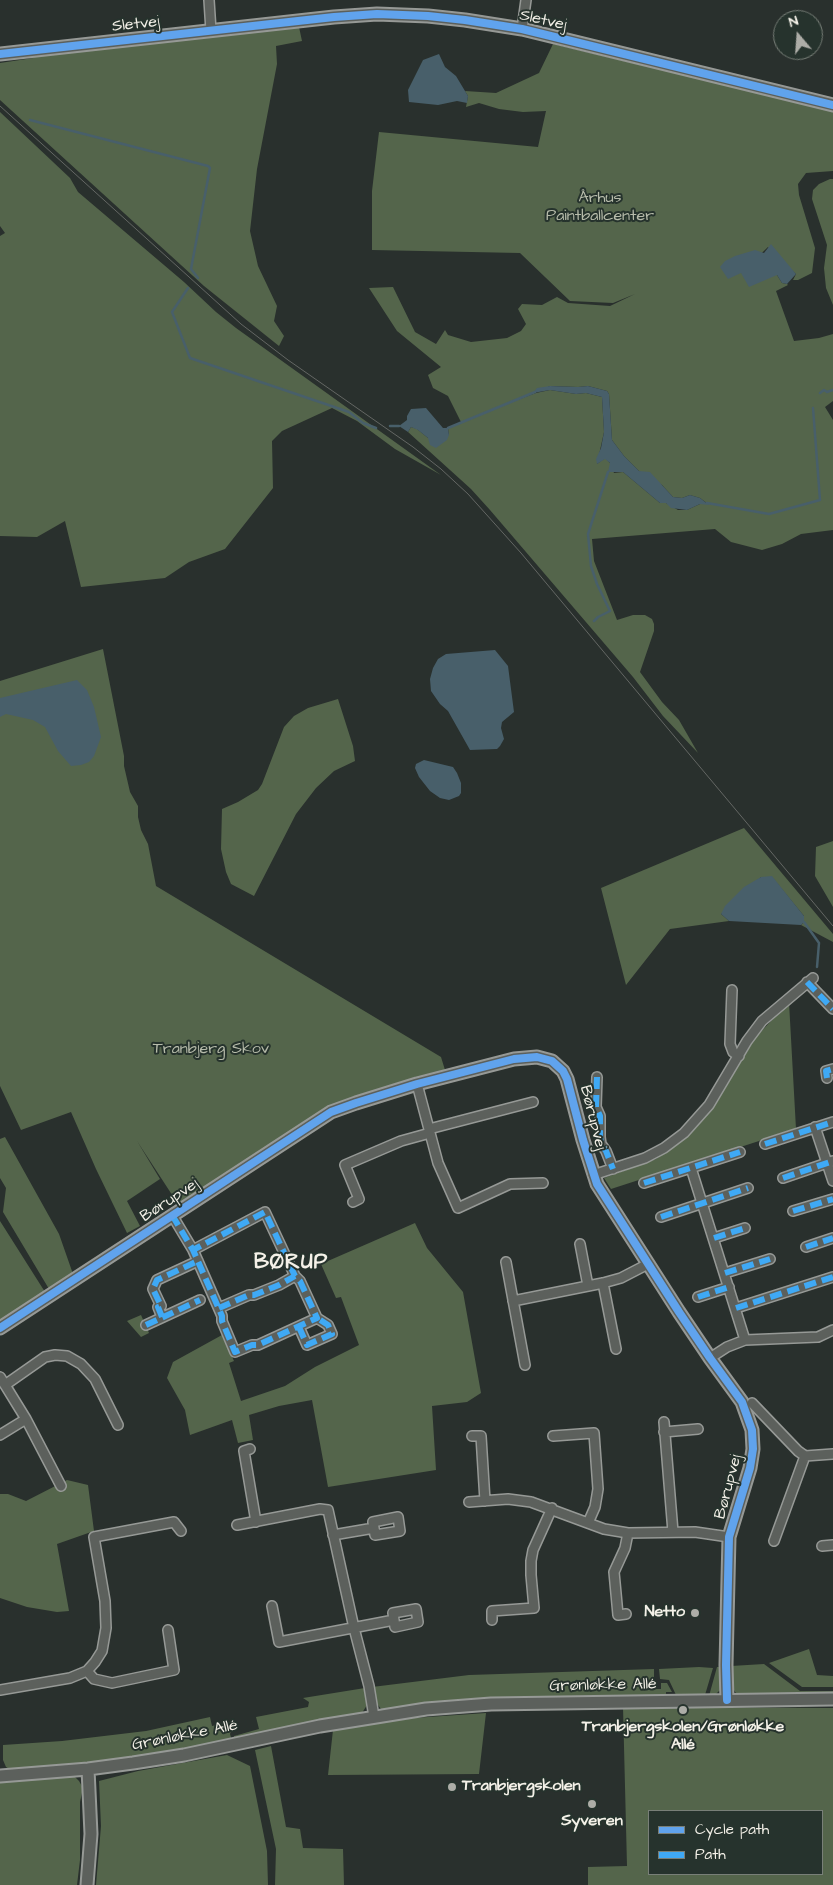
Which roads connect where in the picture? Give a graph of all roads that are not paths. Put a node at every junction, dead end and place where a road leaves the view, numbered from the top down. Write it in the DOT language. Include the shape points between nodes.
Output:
graph roads {
  1 [pos="210,0"];
  2 [pos="526,0"];
  3 [pos="522,29"];
  4 [pos="211,31"];
  5 [pos="0,54"];
  6 [pos="833,105"];
  7 [pos="732,990"];
  8 [pos="833,1009"];
  9 [pos="739,1056"];
  10 [pos="833,1069"];
  11 [pos="597,1077"];
  12 [pos="827,1078"];
  13 [pos="417,1084"];
  14 [pos="533,1102"];
  15 [pos="833,1122"];
  16 [pos="815,1127"];
  17 [pos="430,1131"];
  18 [pos="765,1144"];
  19 [pos="740,1152"];
  20 [pos="830,1162"];
  21 [pos="691,1168"];
  22 [pos="612,1169"];
  23 [pos="593,1175"];
  24 [pos="783,1178"];
  25 [pos="833,1181"];
  26 [pos="543,1182"];
  27 [pos="644,1184"];
  28 [pos="748,1188"];
  29 [pos="833,1199"];
  30 [pos="353,1202"];
  31 [pos="703,1203"];
  32 [pos="793,1211"];
  33 [pos="172,1215"];
  34 [pos="661,1217"];
  35 [pos="745,1228"];
  36 [pos="714,1238"];
  37 [pos="833,1238"];
  38 [pos="580,1244"];
  39 [pos="806,1247"];
  40 [pos="193,1250"];
  41 [pos="770,1259"];
  42 [pos="198,1261"];
  43 [pos="506,1262"];
  44 [pos="648,1264"];
  45 [pos="725,1273"];
  46 [pos="295,1276"];
  47 [pos="833,1277"];
  48 [pos="603,1283"];
  49 [pos="588,1286"];
  50 [pos="729,1287"];
  51 [pos="698,1297"];
  52 [pos="200,1300"];
  53 [pos="514,1301"];
  54 [pos="219,1308"];
  55 [pos="736,1308"];
  56 [pos="162,1317"];
  57 [pos="317,1318"];
  58 [pos="146,1325"];
  59 [pos="299,1327"];
  60 [pos="0,1328"];
  61 [pos="833,1330"];
  62 [pos="745,1340"];
  63 [pos="616,1349"];
  64 [pos="710,1358"];
  65 [pos="526,1365"];
  66 [pos="3,1381"];
  67 [pos="752,1403"];
  68 [pos="26,1419"];
  69 [pos="118,1425"];
  70 [pos="698,1429"];
  71 [pos="0,1435"];
  72 [pos="472,1436"];
  73 [pos="553,1436"];
  74 [pos="250,1449"];
  75 [pos="833,1454"];
  76 [pos="805,1456"];
  77 [pos="61,1486"];
  78 [pos="485,1501"];
  79 [pos="469,1502"];
  80 [pos="552,1508"];
  81 [pos="256,1522"];
  82 [pos="588,1523"];
  83 [pos="237,1525"];
  84 [pos="374,1528"];
  85 [pos="181,1531"];
  86 [pos="673,1532"];
  87 [pos="628,1533"];
  88 [pos="333,1535"];
  89 [pos="729,1538"];
  90 [pos="774,1541"];
  91 [pos="833,1545"];
  92 [pos="822,1546"];
  93 [pos="272,1606"];
  94 [pos="626,1614"];
  95 [pos="394,1620"];
  96 [pos="492,1620"];
  97 [pos="354,1628"];
  98 [pos="168,1630"];
  99 [pos="87,1671"];
  100 [pos="0,1690"];
  101 [pos="833,1699"];
  102 [pos="727,1700"];
  103 [pos="374,1717"];
  104 [pos="88,1769"];
  105 [pos="0,1776"];
  106 [pos="86,1885"];
  1 -- 4 [label="street"];
  2 -- 3 [label="street"];
  3 -- 4 [label="street, Sletvej" via="464,20 377,14"];
  3 -- 6 [label="street, Sletvej"];
  4 -- 5 [label="street, Sletvej"];
  7 -- 9 [label="street" via="730,1044"];
  8 -- 9 [label="street, Børupvej" via="810,980 762,1021"];
  9 -- 22 [label="street, Børupvej" via="709,1105 684,1133 645,1158"];
  10 -- 12 [label="street" via="826,1071"];
  11 -- 22 [label="street, Børupvej" via="596,1107 600,1116 601,1144"];
  13 -- 17 [label="street"];
  13 -- 23 [label="street, Børupvej" via="514,1059 537,1057 552,1061 563,1071 571,1089"];
  13 -- 33 [label="street, Børupvej" via="331,1112"];
  14 -- 17 [label="street"];
  15 -- 16 [label="street"];
  16 -- 18 [label="street"];
  16 -- 20 [label="street"];
  17 -- 26 [label="street" via="438,1163 458,1208 510,1184"];
  17 -- 30 [label="street" via="345,1165 359,1199"];
  19 -- 21 [label="street"];
  20 -- 24 [label="street"];
  20 -- 25 [label="street"];
  21 -- 27 [label="street"];
  21 -- 31 [label="street"];
  22 -- 23 [label="street, Børupvej"];
  23 -- 44 [label="street, Børupvej"];
  28 -- 31 [label="street"];
  29 -- 32 [label="street"];
  31 -- 34 [label="street"];
  31 -- 36 [label="street"];
  33 -- 40 [label="street, Børupvej"];
  33 -- 60 [label="street, Børupvej"];
  35 -- 36 [label="street"];
  36 -- 45 [label="street"];
  37 -- 39 [label="street"];
  38 -- 49 [label="street"];
  40 -- 42 [label="street, Børupvej"];
  40 -- 46 [label="street" via="264,1212"];
  41 -- 45 [label="street"];
  42 -- 54 [label="street, Børupvej"];
  42 -- 56 [label="street" via="157,1280 153,1289"];
  43 -- 53 [label="street"];
  44 -- 48 [label="street"];
  44 -- 64 [label="street, Børupvej"];
  45 -- 50 [label="street"];
  46 -- 54 [label="street"];
  46 -- 57 [label="street" via="300,1280"];
  47 -- 55 [label="street"];
  48 -- 49 [label="street"];
  48 -- 63 [label="street"];
  49 -- 53 [label="street"];
  50 -- 51 [label="street"];
  50 -- 55 [label="street"];
  52 -- 56 [label="street"];
  53 -- 65 [label="street"];
  54 -- 59 [label="street, Børupvej" via="235,1352"];
  55 -- 62 [label="street"];
  56 -- 58 [label="street"];
  57 -- 59 [label="street, Børupvej"];
  57 -- 59 [label="street" via="328,1325 332,1334 307,1345"];
  61 -- 62 [label="street" via="818,1337"];
  62 -- 64 [label="street" via="727,1346"];
  64 -- 89 [label="street, Børupvej" via="742,1402 752,1430 750,1468"];
  66 -- 68 [label="street"];
  66 -- 69 [label="street" via="45,1357 67,1356 81,1364 95,1379"];
  67 -- 76 [label="street"];
  68 -- 71 [label="street"];
  68 -- 77 [label="street"];
  70 -- 86 [label="street" via="664,1427"];
  72 -- 78 [label="street" via="480,1436"];
  73 -- 82 [label="street" via="594,1432 598,1489"];
  74 -- 81 [label="street" via="244,1451"];
  75 -- 76 [label="street"];
  76 -- 90 [label="street"];
  78 -- 79 [label="street, Børupvej"];
  78 -- 80 [label="street, Børupvej" via="520,1500"];
  80 -- 82 [label="street, Børupvej"];
  80 -- 96 [label="street" via="531,1561 534,1608 492,1611"];
  81 -- 83 [label="street"];
  81 -- 88 [label="street" via="328,1510"];
  82 -- 87 [label="street, Børupvej"];
  84 -- 88 [label="street"];
  85 -- 99 [label="street" via="174,1522 94,1537 105,1601 106,1628 102,1651"];
  86 -- 87 [label="street, Børupvej"];
  86 -- 89 [label="street, Børupvej"];
  87 -- 94 [label="street" via="614,1572 618,1615"];
  88 -- 97 [label="street"];
  89 -- 102 [label="street, Børupvej"];
  91 -- 92 [label="street"];
  93 -- 97 [label="street" via="278,1642"];
  95 -- 97 [label="street"];
  97 -- 103 [label="street"];
  98 -- 99 [label="street" via="174,1670 112,1682 94,1679"];
  99 -- 100 [label="street" via="70,1678"];
  101 -- 102 [label="street, Grønløkke Allé"];
  102 -- 103 [label="street, Grønløkke Allé" via="491,1704"];
  103 -- 104 [label="street, Grønløkke Allé" via="184,1755"];
  104 -- 105 [label="street, Grønløkke Allé"];
  104 -- 106 [label="street" via="91,1834"];
}
